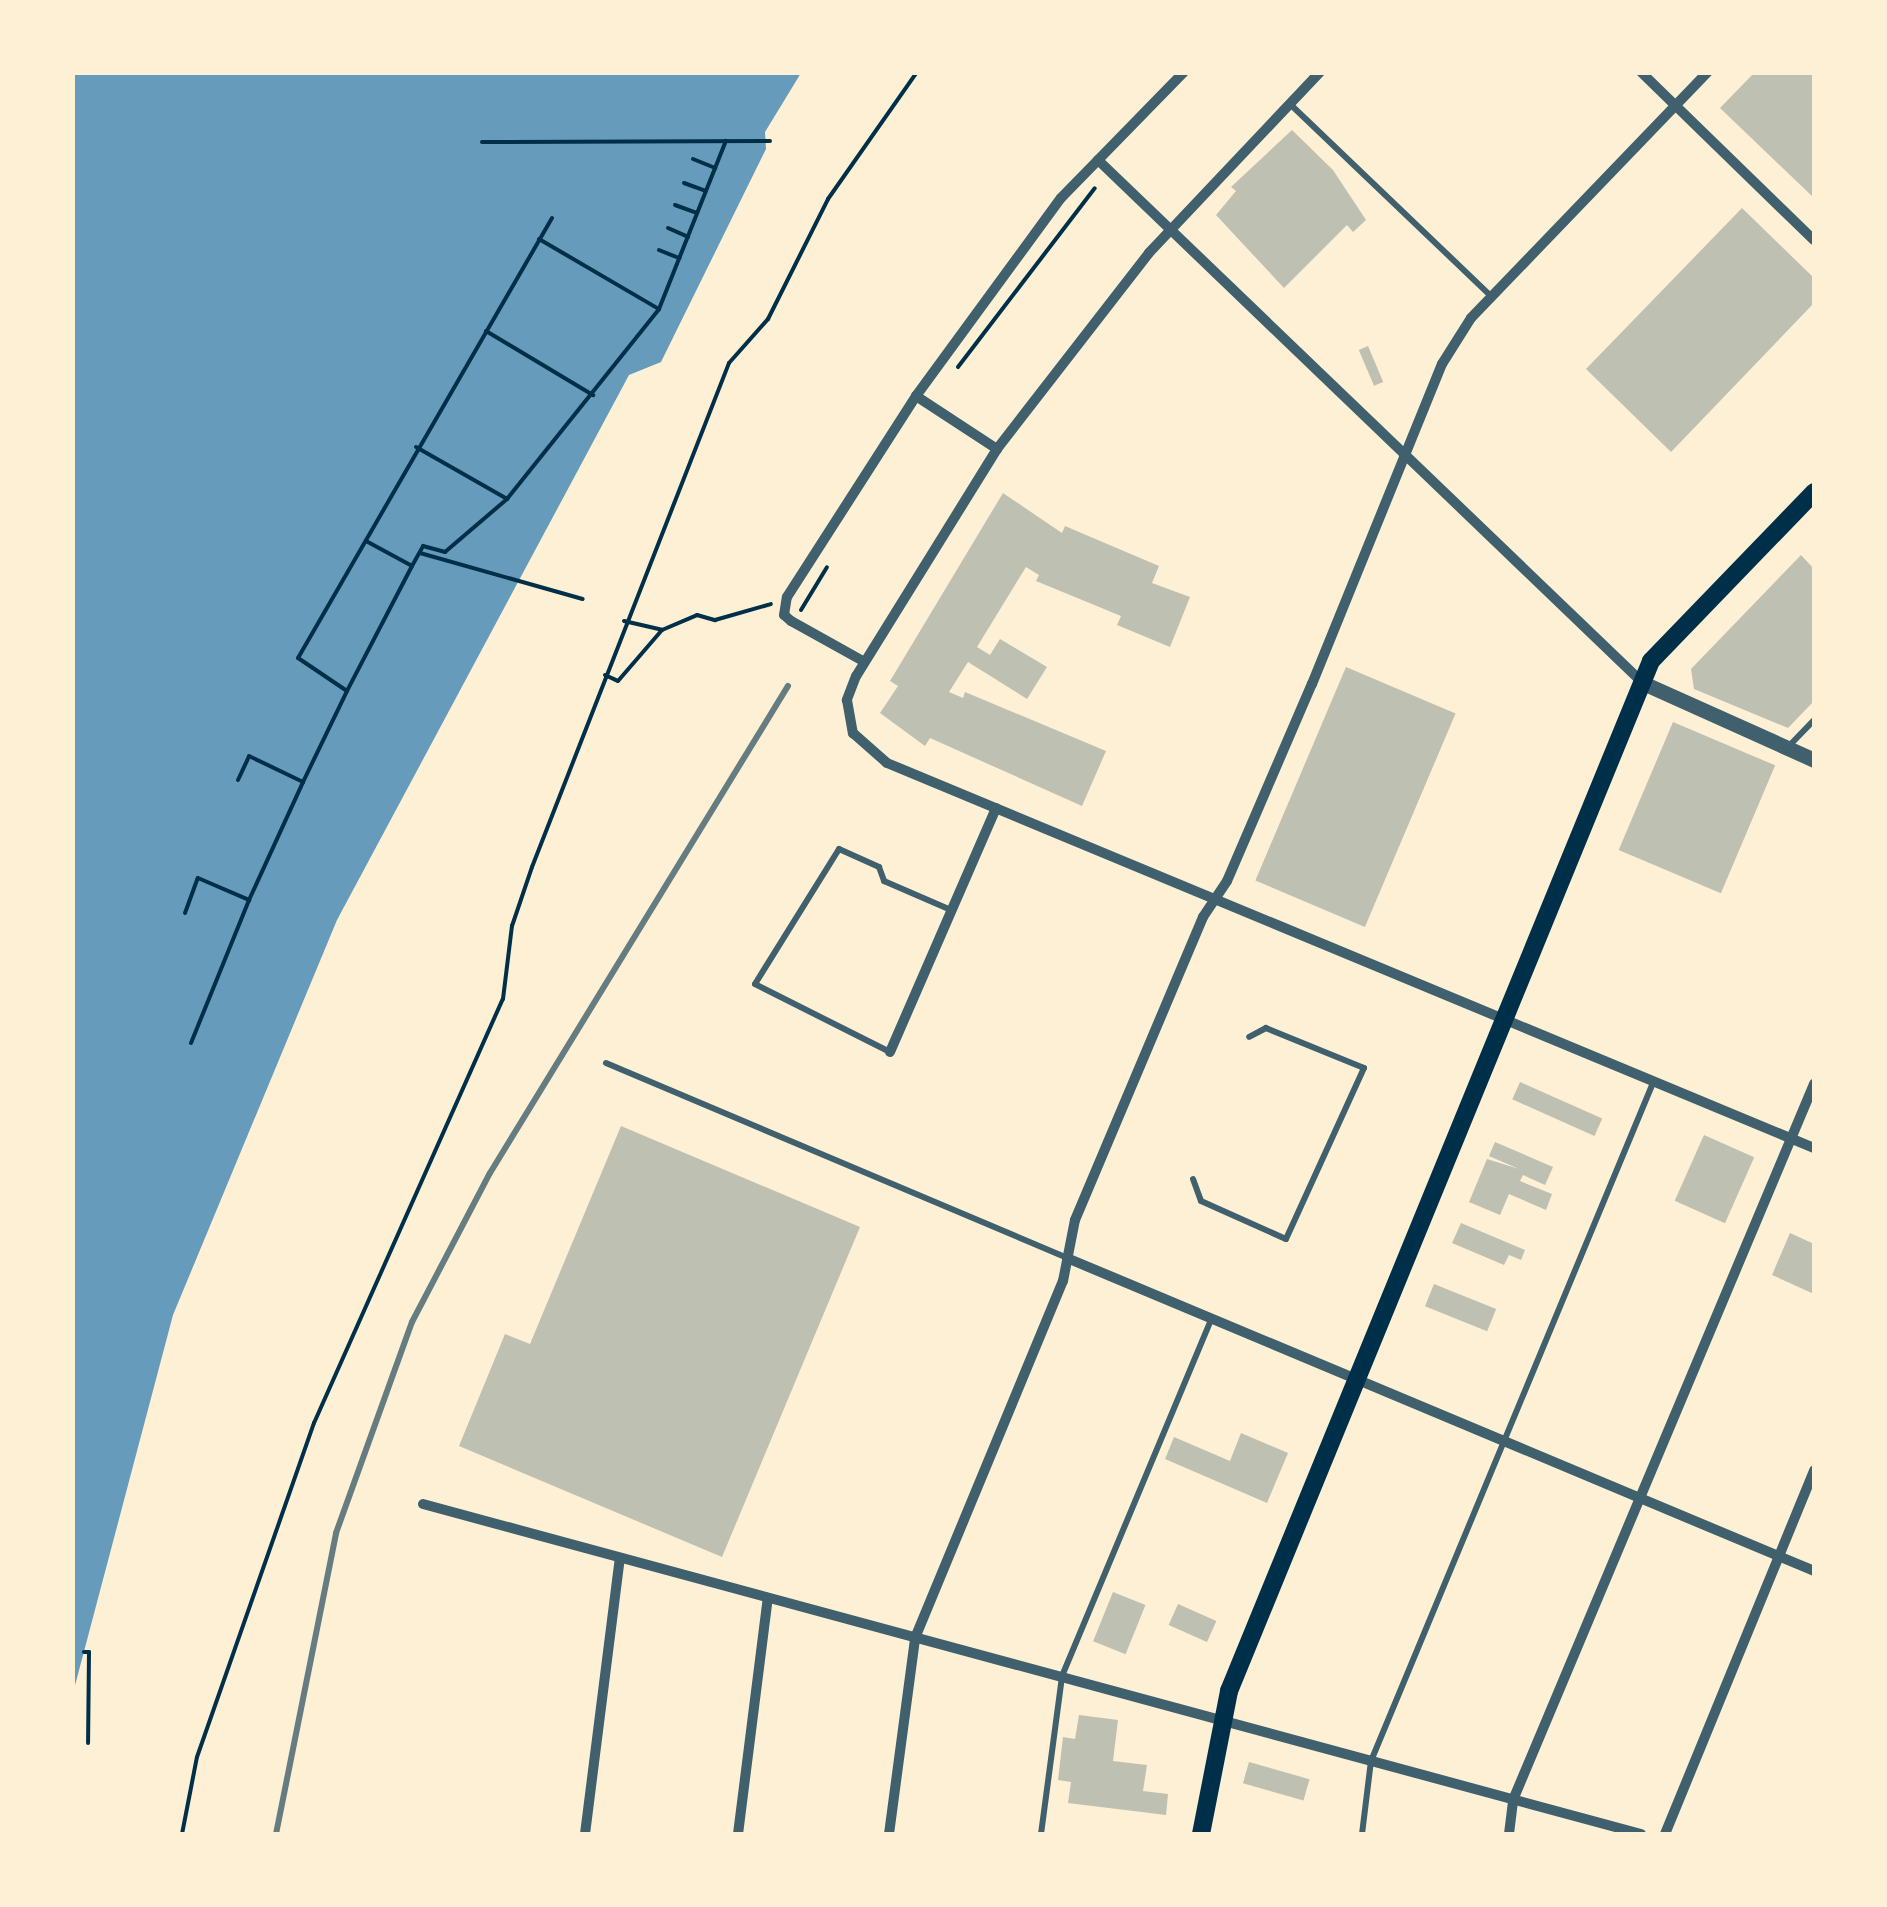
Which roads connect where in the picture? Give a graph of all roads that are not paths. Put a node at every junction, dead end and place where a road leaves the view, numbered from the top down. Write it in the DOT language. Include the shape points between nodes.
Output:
graph roads {
  1 [pos="1184,72"];
  2 [pos="1320,72"];
  3 [pos="1641,72"];
  4 [pos="1708,72"];
  5 [pos="1290,104"];
  6 [pos="1676,106"];
  7 [pos="1098,160"];
  8 [pos="1169,230"];
  9 [pos="1814,240"];
  10 [pos="1491,296"];
  11 [pos="916,396"];
  12 [pos="997,450"];
  13 [pos="1405,458"];
  14 [pos="1814,492"];
  15 [pos="863,661"];
  16 [pos="1643,683"];
  17 [pos="1814,720"];
  18 [pos="1788,748"];
  19 [pos="1814,760"];
  20 [pos="996,808"];
  21 [pos="1215,899"];
  22 [pos="951,910"];
  23 [pos="1505,1020"];
  24 [pos="1249,1037"];
  25 [pos="890,1052"];
  26 [pos="606,1063"];
  27 [pos="1654,1082"];
  28 [pos="1814,1084"];
  29 [pos="1792,1138"];
  30 [pos="1814,1148"];
  31 [pos="1192,1180"];
  32 [pos="1067,1258"];
  33 [pos="1212,1318"];
  34 [pos="1356,1378"];
  35 [pos="1505,1441"];
  36 [pos="1814,1470"];
  37 [pos="1640,1497"];
  38 [pos="422,1504"];
  39 [pos="1778,1556"];
  40 [pos="620,1558"];
  41 [pos="1814,1571"];
  42 [pos="768,1598"];
  43 [pos="915,1638"];
  44 [pos="1062,1676"];
  45 [pos="1220,1720"];
  46 [pos="1372,1761"];
  47 [pos="1513,1800"];
  48 [pos="585,1834"];
  49 [pos="738,1834"];
  50 [pos="888,1834"];
  51 [pos="1041,1834"];
  52 [pos="1201,1834"];
  53 [pos="1362,1834"];
  54 [pos="1509,1834"];
  55 [pos="1641,1834"];
  56 [pos="1665,1834"];
  1 -- 7 [label="street"];
  2 -- 5 [label="street"];
  3 -- 6 [label="street"];
  4 -- 6 [label="street"];
  5 -- 8 [label="street"];
  5 -- 10 [label="lane"];
  6 -- 9 [label="street"];
  6 -- 10 [label="street"];
  7 -- 8 [label="street"];
  7 -- 11 [label="street" via="1061,198"];
  8 -- 12 [label="street"];
  8 -- 13 [label="street"];
  10 -- 13 [label="street" via="1442,364"];
  11 -- 12 [label="street"];
  11 -- 15 [label="street" via="787,597 784,614"];
  12 -- 15 [label="street"];
  13 -- 16 [label="street"];
  13 -- 21 [label="street"];
  14 -- 16 [label="main road" via="1651,660"];
  15 -- 20 [label="street" via="847,700 848,720 864,747"];
  16 -- 18 [label="street"];
  16 -- 23 [label="main road"];
  17 -- 18 [label="lane"];
  18 -- 19 [label="street"];
  20 -- 21 [label="street"];
  20 -- 22 [label="street"];
  21 -- 23 [label="street"];
  21 -- 32 [label="street" via="1075,1220"];
  22 -- 25 [label="street"];
  22 -- 25 [label="lane" via="884,881 880,867 839,849 754,984"];
  23 -- 27 [label="street"];
  23 -- 34 [label="main road"];
  24 -- 31 [label="lane" via="1266,1028 1364,1068 1286,1239 1201,1201"];
  26 -- 32 [label="lane"];
  27 -- 29 [label="street"];
  27 -- 35 [label="lane"];
  28 -- 29 [label="street"];
  29 -- 30 [label="street"];
  29 -- 37 [label="street"];
  32 -- 33 [label="street"];
  32 -- 43 [label="street"];
  33 -- 34 [label="street"];
  33 -- 44 [label="lane"];
  34 -- 35 [label="street"];
  34 -- 45 [label="main road"];
  35 -- 37 [label="street"];
  35 -- 46 [label="lane"];
  36 -- 39 [label="street"];
  37 -- 39 [label="street"];
  37 -- 47 [label="street"];
  38 -- 40 [label="street"];
  39 -- 41 [label="street"];
  39 -- 56 [label="street"];
  40 -- 42 [label="street"];
  40 -- 48 [label="street"];
  42 -- 43 [label="street"];
  42 -- 49 [label="street"];
  43 -- 44 [label="street"];
  43 -- 50 [label="street"];
  44 -- 45 [label="street"];
  44 -- 51 [label="lane"];
  45 -- 46 [label="street"];
  45 -- 52 [label="main road"];
  46 -- 47 [label="street"];
  46 -- 53 [label="lane"];
  47 -- 54 [label="street"];
  47 -- 55 [label="street"];
}
